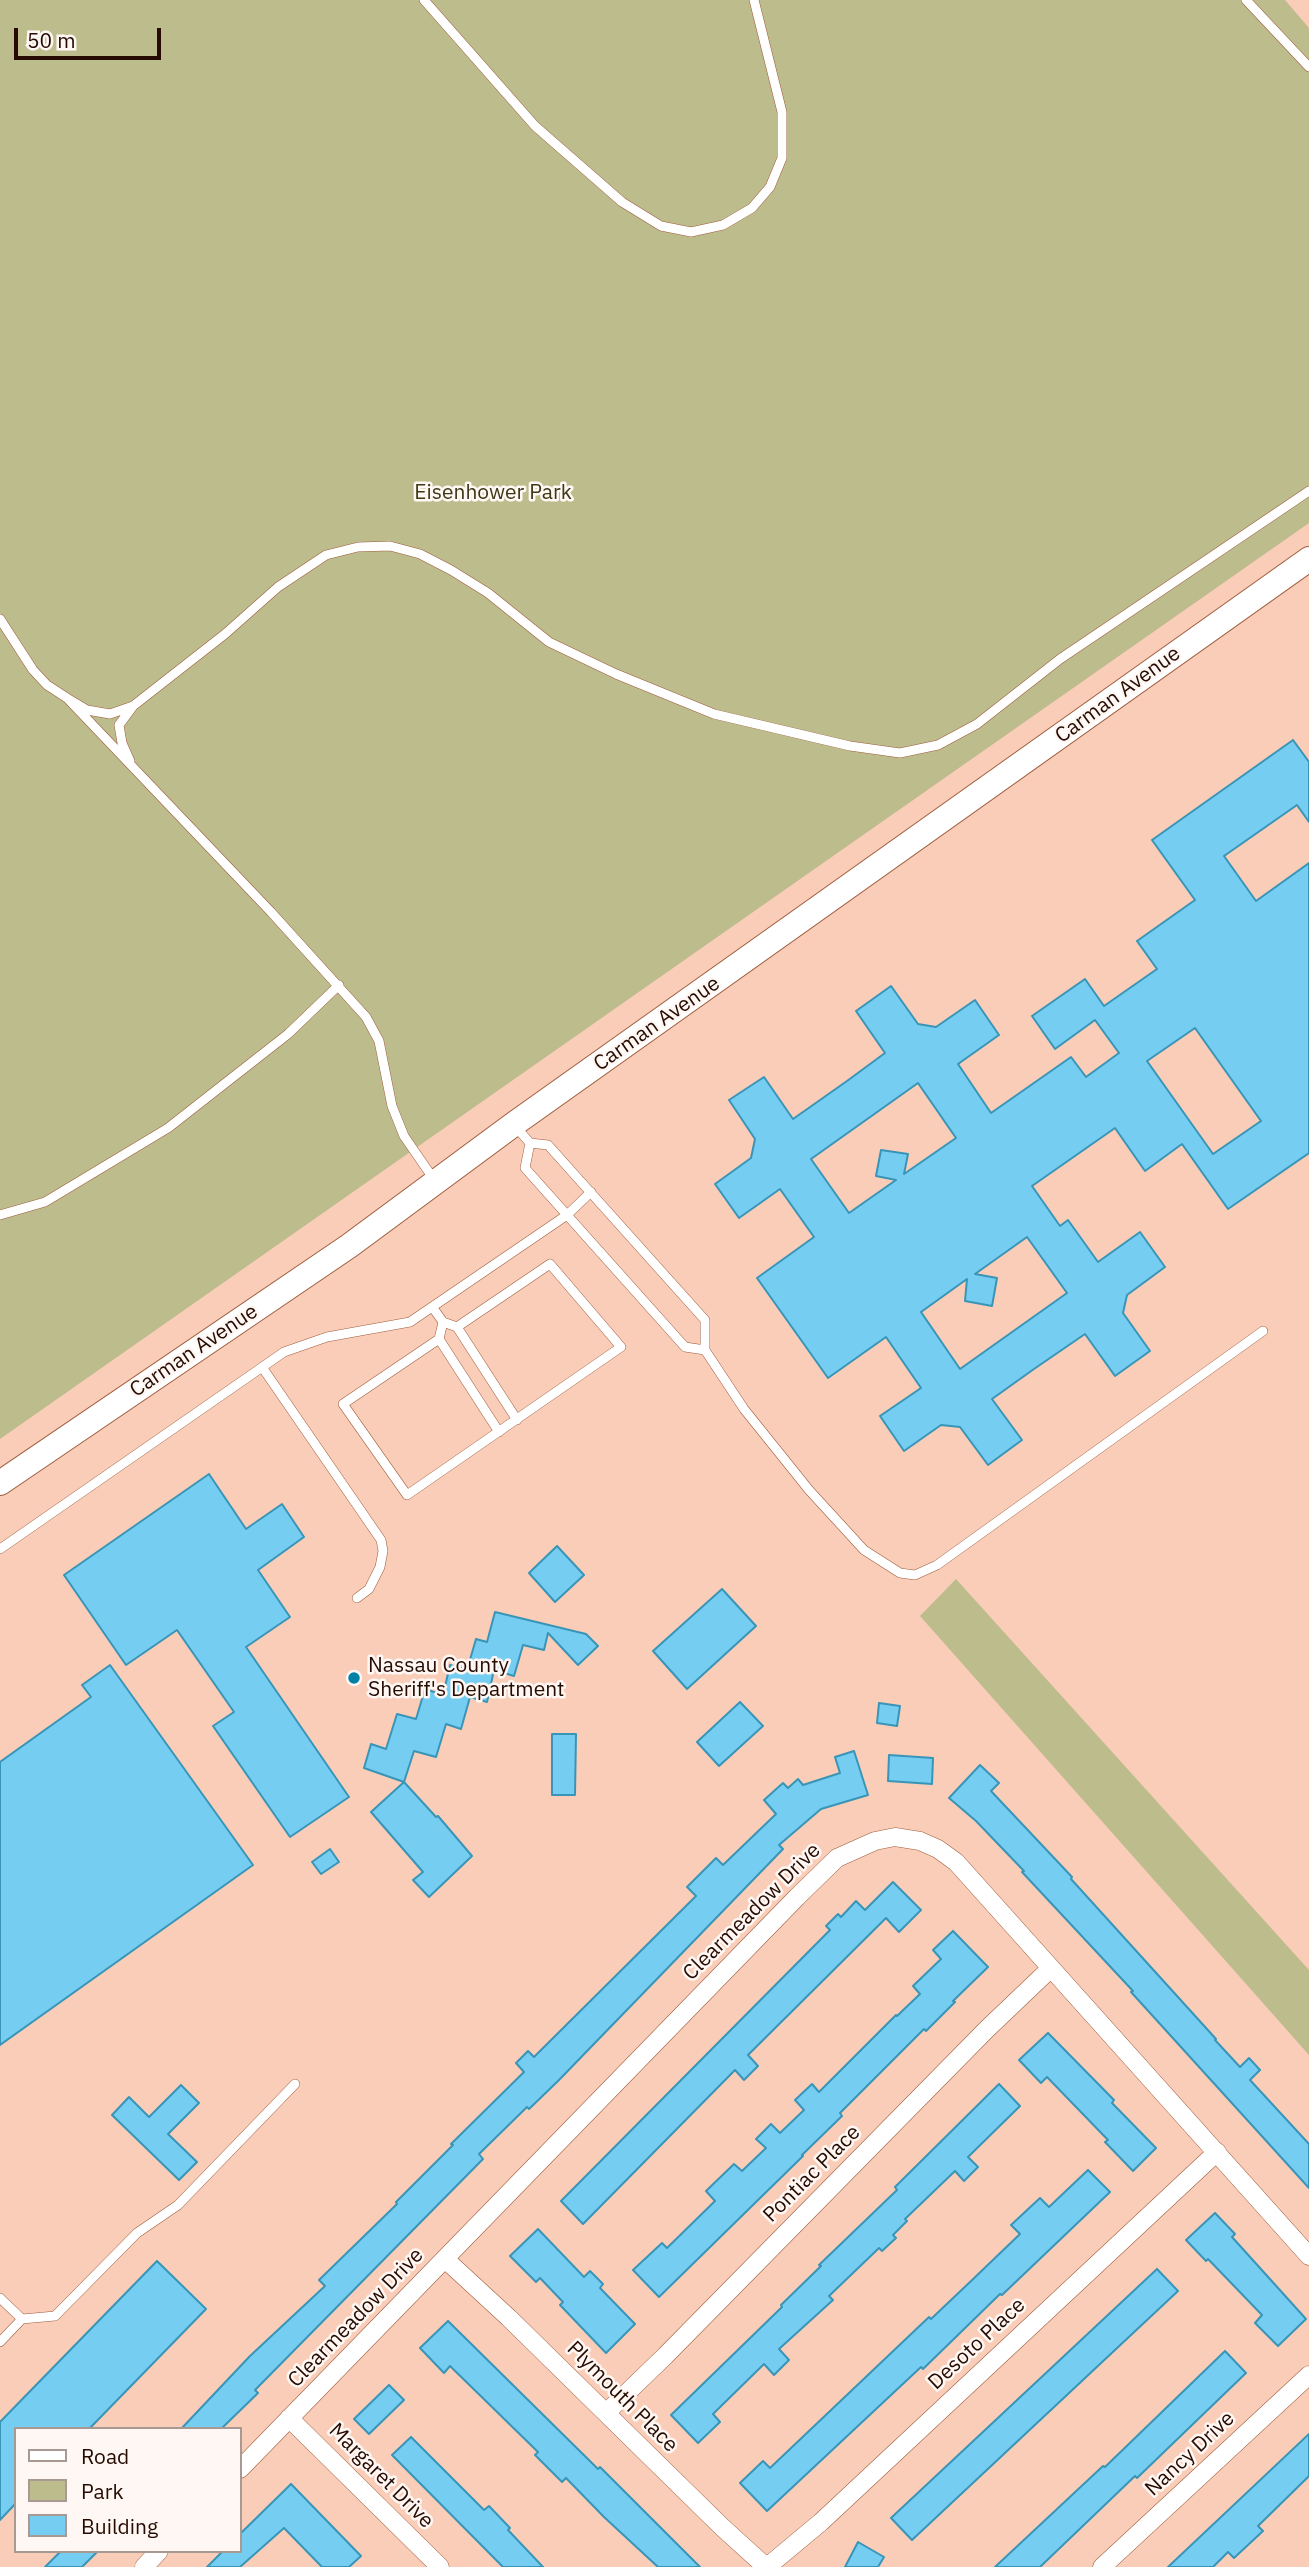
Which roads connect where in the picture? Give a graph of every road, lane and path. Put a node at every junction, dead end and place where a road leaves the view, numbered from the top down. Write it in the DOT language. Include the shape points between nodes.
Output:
graph roads {
  1 [pos="424,0"];
  2 [pos="754,0"];
  3 [pos="1246,0"];
  4 [pos="1309,66"];
  5 [pos="1309,491"];
  6 [pos="1309,559"];
  7 [pos="0,619"];
  8 [pos="67,698"];
  9 [pos="133,706"];
  10 [pos="132,767"];
  11 [pos="339,985"];
  12 [pos="514,1124"];
  13 [pos="530,1143"];
  14 [pos="436,1182"];
  15 [pos="591,1192"];
  16 [pos="566,1214"];
  17 [pos="0,1215"];
  18 [pos="433,1308"];
  19 [pos="443,1322"];
  20 [pos="457,1327"];
  21 [pos="1263,1331"];
  22 [pos="439,1339"];
  23 [pos="705,1350"];
  24 [pos="262,1367"];
  25 [pos="517,1420"];
  26 [pos="499,1432"];
  27 [pos="0,1483"];
  28 [pos="0,1549"];
  29 [pos="357,1598"];
  30 [pos="1051,1968"];
  31 [pos="295,2084"];
  32 [pos="1217,2152"];
  33 [pos="1309,2256"];
  34 [pos="445,2259"];
  35 [pos="0,2298"];
  36 [pos="22,2319"];
  37 [pos="0,2343"];
  38 [pos="1309,2375"];
  39 [pos="606,2413"];
  40 [pos="289,2418"];
  41 [pos="242,2467"];
  42 [pos="157,2553"];
  43 [pos="144,2567"];
  44 [pos="440,2567"];
  45 [pos="766,2567"];
  46 [pos="1102,2567"];
  1 -- 2 [label="lane" via="535,126 622,202 661,226 691,232 723,225 752,208 770,187 782,158 782,112"];
  3 -- 4 [label="lane"];
  5 -- 9 [label="lane" via="1060,659 978,724 938,745 900,753 714,714 549,642 451,570 420,554 390,546 326,555 278,587"];
  6 -- 12 [label="main road, Carman Avenue"];
  7 -- 8 [label="lane" via="33,670"];
  8 -- 9 [label="lane" via="87,710 110,714"];
  8 -- 10 [label="lane"];
  9 -- 10 [label="lane" via="120,725"];
  10 -- 11 [label="lane"];
  11 -- 14 [label="lane" via="379,1041 392,1106 404,1136"];
  11 -- 17 [label="lane" via="288,1034 168,1128 45,1202"];
  12 -- 13 [label="lane"];
  12 -- 14 [label="main road, Carman Avenue"];
  13 -- 15 [label="lane" via="548,1145"];
  13 -- 16 [label="lane" via="525,1168"];
  14 -- 27 [label="main road, Carman Avenue"];
  15 -- 16 [label="lane"];
  15 -- 23 [label="lane" via="705,1320"];
  16 -- 18 [label="lane"];
  16 -- 23 [label="lane" via="685,1347"];
  18 -- 19 [label="lane"];
  18 -- 24 [label="lane" via="410,1322 327,1337 295,1348"];
  19 -- 20 [label="lane"];
  19 -- 22 [label="lane"];
  20 -- 25 [label="lane"];
  20 -- 25 [label="lane" via="550,1264 621,1347"];
  21 -- 23 [label="lane" via="937,1565 915,1575 900,1573 864,1550 744,1409"];
  22 -- 26 [label="lane"];
  22 -- 26 [label="lane" via="343,1404 407,1495"];
  24 -- 28 [label="lane"];
  24 -- 29 [label="lane" via="381,1539 380,1567 369,1589"];
  25 -- 26 [label="lane"];
  30 -- 32 [label="street, Clearmeadow Drive"];
  30 -- 34 [label="street, Clearmeadow Drive" via="993,1900 938,1849 895,1838 850,1851 797,1896"];
  30 -- 39 [label="street, Pontiac Place"];
  31 -- 36 [label="lane" via="178,2205 137,2233 55,2315"];
  32 -- 33 [label="street, Clearmeadow Drive"];
  32 -- 45 [label="street, Desoto Place" via="821,2522"];
  34 -- 39 [label="street, Plymouth Place"];
  34 -- 40 [label="street, Clearmeadow Drive"];
  35 -- 36 [label="lane"];
  36 -- 37 [label="lane"];
  38 -- 46 [label="street, Nancy Drive"];
  39 -- 45 [label="street, Plymouth Place"];
  40 -- 41 [label="street, Clearmeadow Drive"];
  40 -- 44 [label="street, Margaret Drive"];
  42 -- 43 [label="street"];
}
